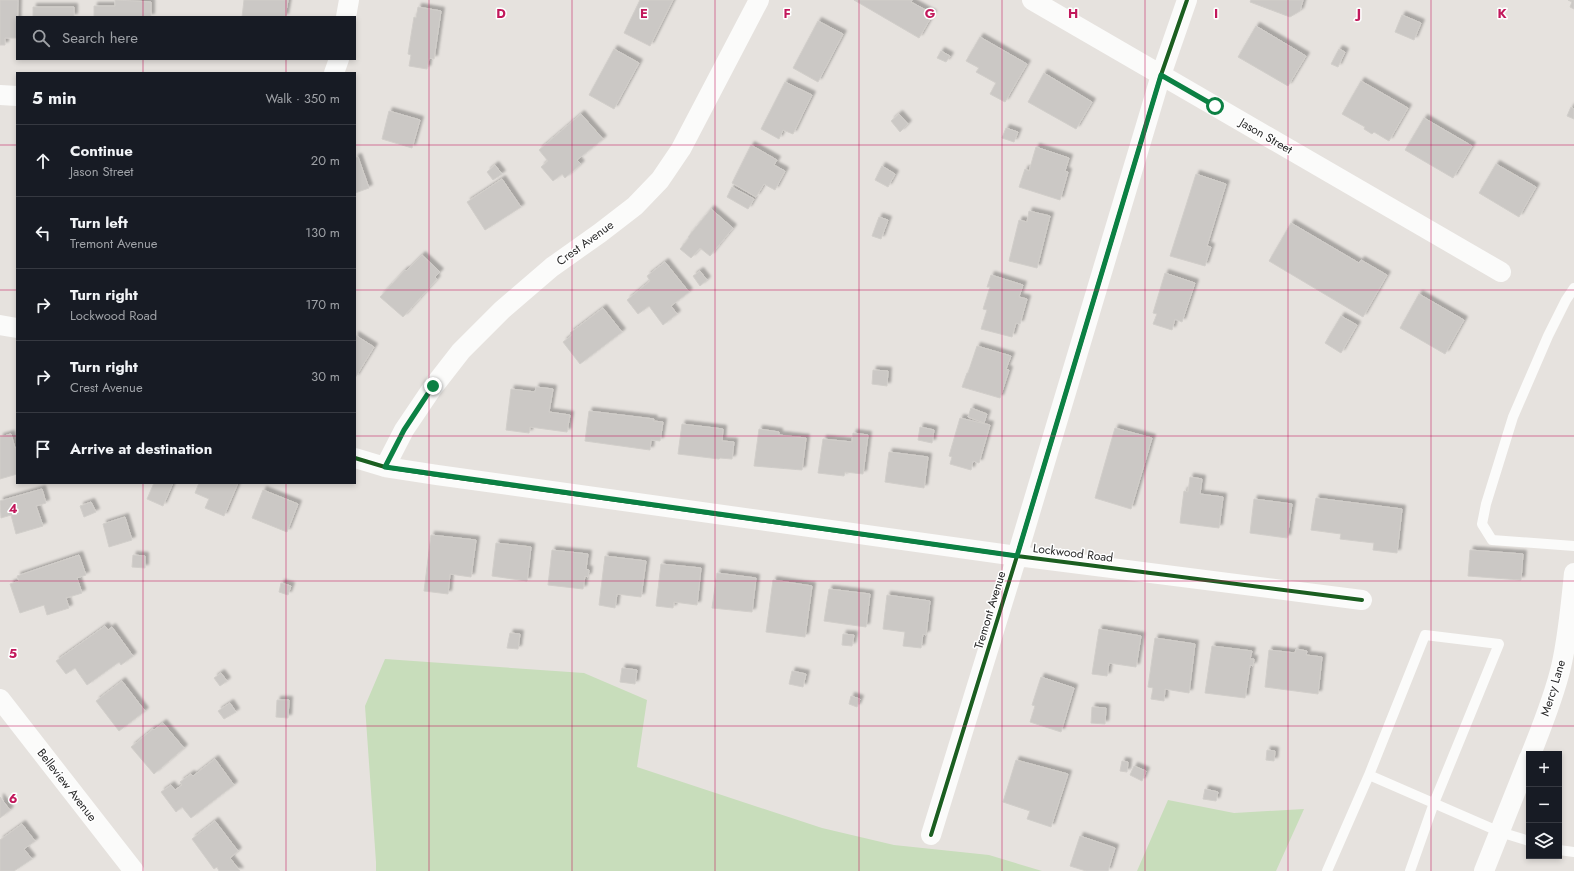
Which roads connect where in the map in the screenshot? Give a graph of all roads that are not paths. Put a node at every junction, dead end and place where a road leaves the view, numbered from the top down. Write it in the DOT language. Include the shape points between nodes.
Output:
graph roads {
  1 [pos="349,0"];
  2 [pos="759,0"];
  3 [pos="1032,0"];
  4 [pos="1187,0"];
  5 [pos="346,16"];
  6 [pos="1161,75"];
  7 [pos="0,95"];
  8 [pos="16,96"];
  9 [pos="1501,272"];
  10 [pos="1574,288"];
  11 [pos="0,325"];
  12 [pos="16,328"];
  13 [pos="356,458"];
  14 [pos="385,467"];
  15 [pos="1574,546"];
  16 [pos="1017,556"];
  17 [pos="1574,573"];
  18 [pos="1362,600"];
  19 [pos="1572,617"];
  20 [pos="0,699"];
  21 [pos="1532,751"];
  22 [pos="1526,766"];
  23 [pos="1369,775"];
  24 [pos="1434,803"];
  25 [pos="1500,832"];
  26 [pos="931,835"];
  27 [pos="1526,840"];
  28 [pos="1562,850"];
  29 [pos="1574,852"];
  30 [pos="134,871"];
  31 [pos="1327,871"];
  32 [pos="1410,871"];
  33 [pos="1484,871"];
  1 -- 5 [label="street"];
  2 -- 14 [label="street, Crest Avenue" via="681,149 660,180 635,206 552,267 513,300 461,351 433,386 404,430"];
  3 -- 6 [label="street, Jason Street"];
  4 -- 6 [label="street, Tremont Avenue"];
  6 -- 9 [label="street, Jason Street"];
  6 -- 16 [label="street, Tremont Avenue"];
  7 -- 8 [label="street"];
  10 -- 15 [label="lane" via="1548,336 1513,417 1482,524 1492,540"];
  11 -- 12 [label="street"];
  13 -- 14 [label="street, Lockwood Road"];
  14 -- 16 [label="street, Lockwood Road"];
  16 -- 18 [label="street, Lockwood Road"];
  16 -- 26 [label="street, Tremont Avenue"];
  17 -- 19 [label="street, Mercy Lane"];
  19 -- 21 [label="street, Mercy Lane" via="1561,667"];
  20 -- 30 [label="street, Belleview Avenue"];
  22 -- 25 [label="street"];
  23 -- 24 [label="lane"];
  23 -- 24 [label="lane" via="1425,635 1499,644"];
  23 -- 31 [label="lane"];
  24 -- 25 [label="lane"];
  24 -- 32 [label="lane"];
  25 -- 27 [label="lane"];
  25 -- 33 [label="street"];
  28 -- 29 [label="lane"];
}
